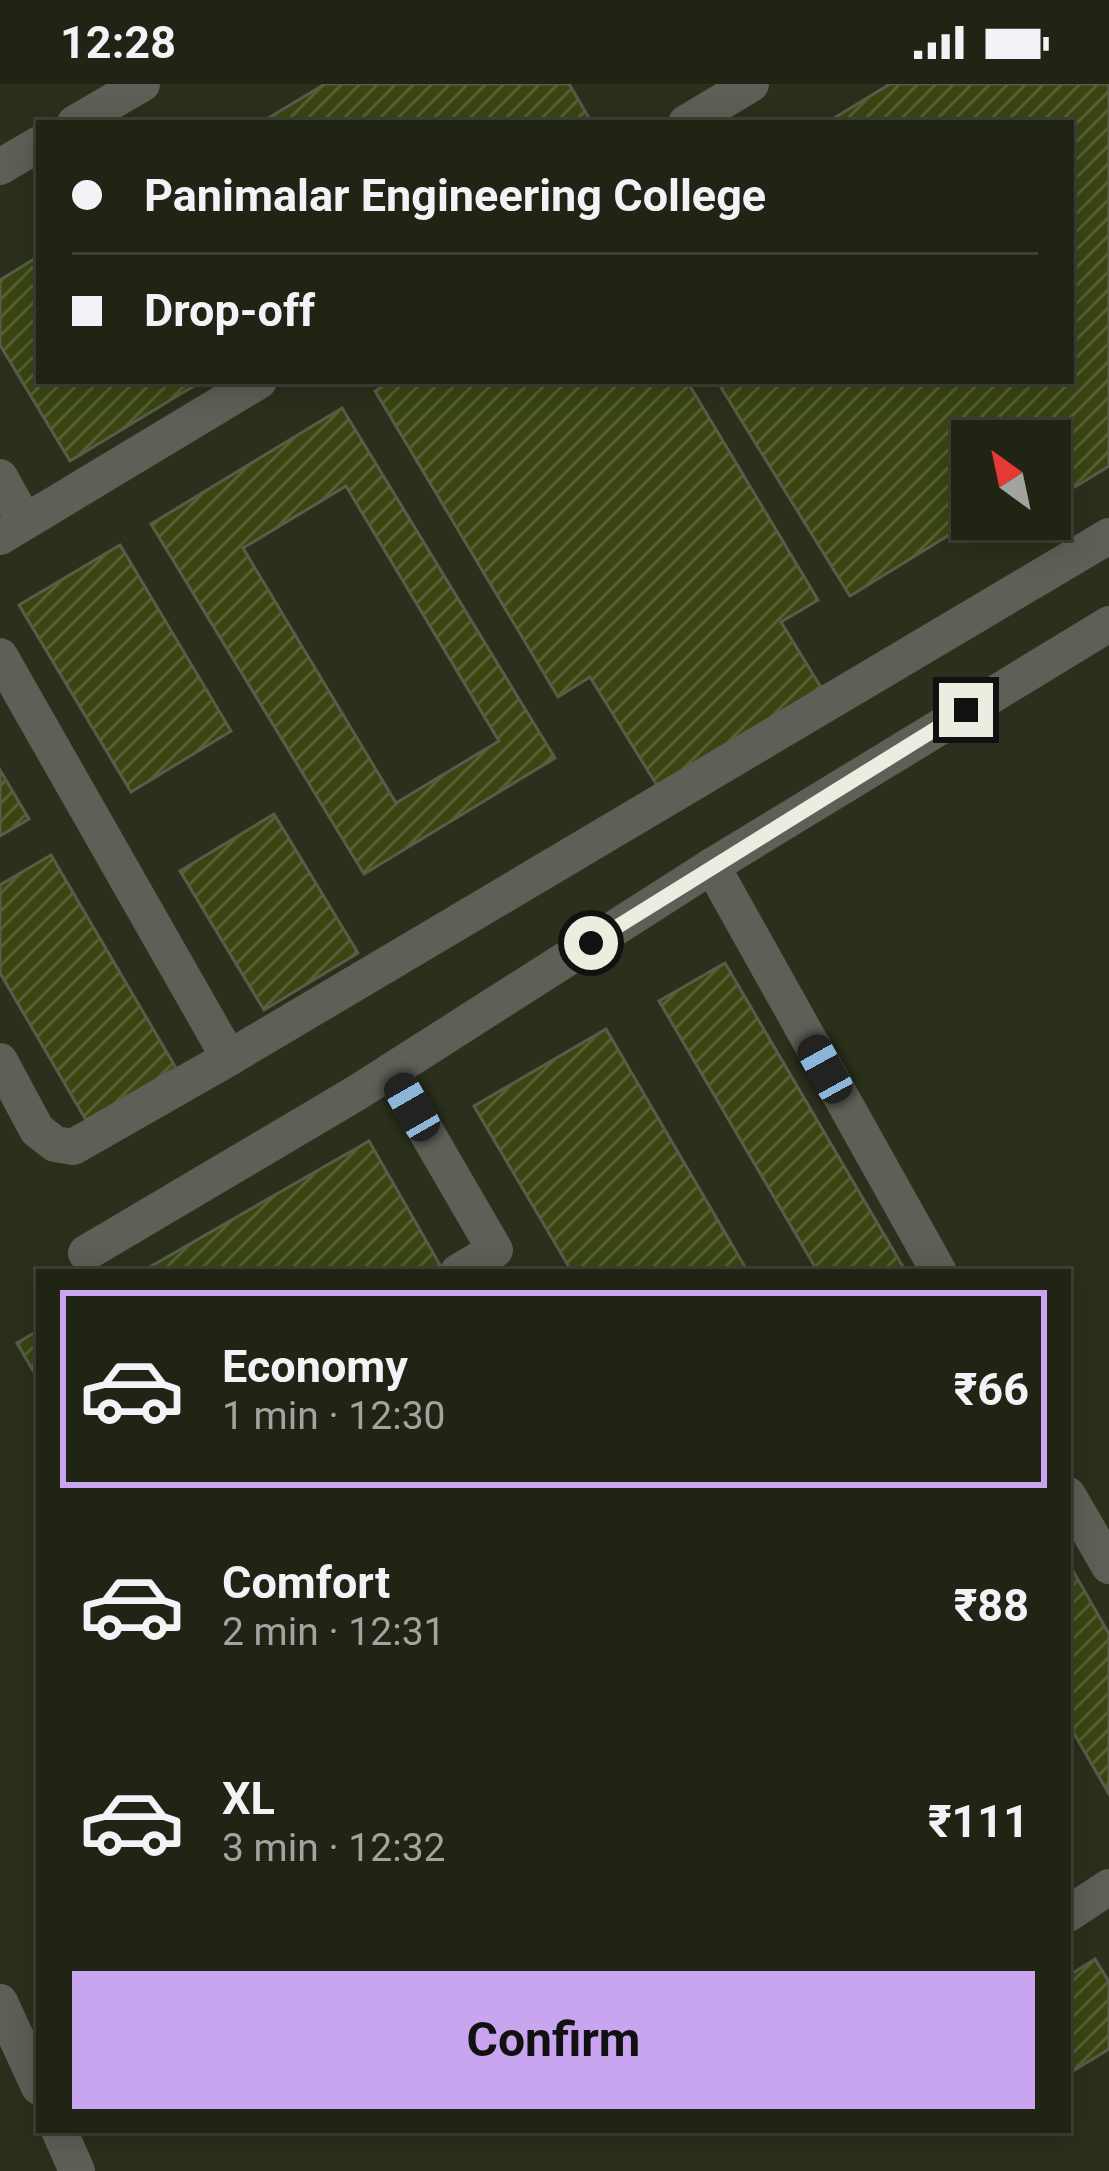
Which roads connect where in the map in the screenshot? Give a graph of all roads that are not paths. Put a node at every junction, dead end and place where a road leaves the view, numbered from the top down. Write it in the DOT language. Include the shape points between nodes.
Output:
graph roads {
  1 [pos="142,84"];
  2 [pos="751,84"];
  3 [pos="80,120"];
  4 [pos="691,120"];
  5 [pos="36,146"];
  6 [pos="0,167"];
  7 [pos="254,384"];
  8 [pos="0,477"];
  9 [pos="13,529"];
  10 [pos="1109,536"];
  11 [pos="1109,623"];
  12 [pos="0,656"];
  13 [pos="712,866"];
  14 [pos="229,1058"];
  15 [pos="0,1061"];
  16 [pos="391,1071"];
  17 [pos="86,1253"];
  18 [pos="463,1269"];
  19 [pos="937,1269"];
  20 [pos="1071,1500"];
  21 [pos="1109,1566"];
  22 [pos="1109,1887"];
  23 [pos="1071,1912"];
  24 [pos="0,2002"];
  25 [pos="36,2080"];
  26 [pos="59,2133"];
  27 [pos="77,2171"];
  1 -- 3 [label="street"];
  2 -- 4 [label="street"];
  5 -- 6 [label="street"];
  7 -- 9 [label="street"];
  8 -- 9 [label="street"];
  10 -- 14 [label="street"];
  11 -- 13 [label="street"];
  12 -- 14 [label="street"];
  13 -- 16 [label="street"];
  13 -- 19 [label="street"];
  14 -- 15 [label="street" via="73,1147 37,1130"];
  16 -- 17 [label="street"];
  16 -- 18 [label="street" via="496,1250"];
  20 -- 21 [label="street"];
  22 -- 23 [label="street"];
  24 -- 25 [label="street"];
  26 -- 27 [label="street"];
}
